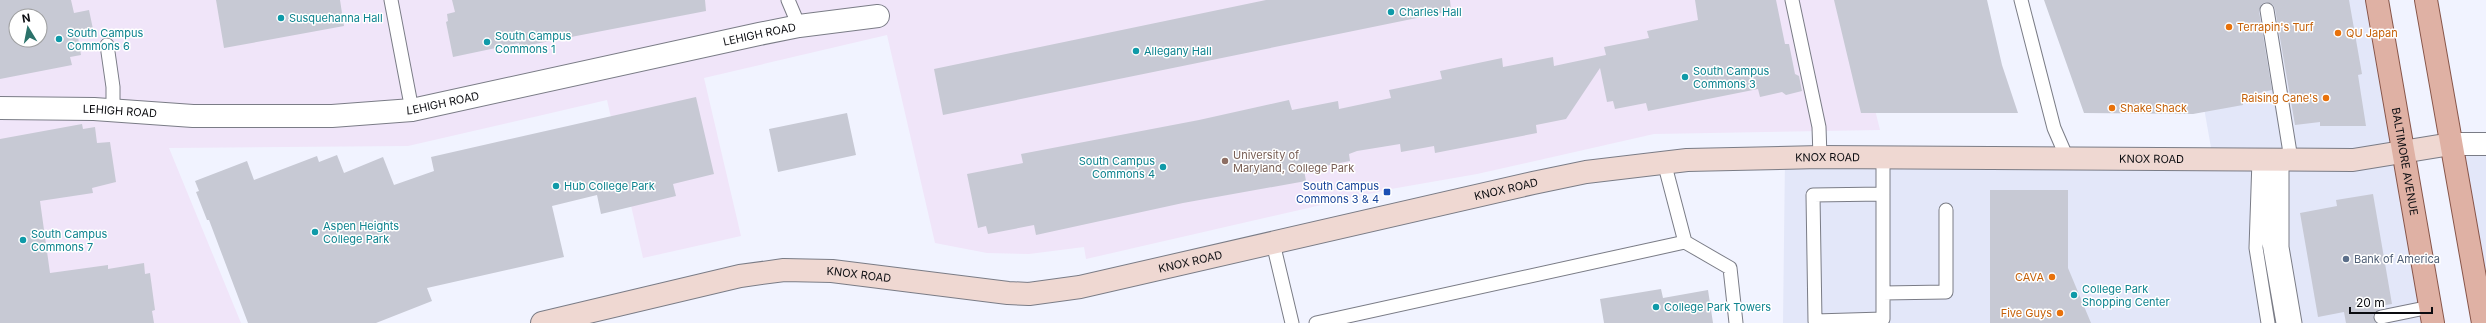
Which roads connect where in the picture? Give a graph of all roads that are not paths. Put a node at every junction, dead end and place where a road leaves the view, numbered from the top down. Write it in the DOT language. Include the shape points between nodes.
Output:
graph roads {
  1 [pos="391,0"];
  2 [pos="788,0"];
  3 [pos="1792,0"];
  4 [pos="2021,0"];
  5 [pos="2377,0"];
  6 [pos="2426,0"];
  7 [pos="2267,10"];
  8 [pos="878,16"];
  9 [pos="799,26"];
  10 [pos="107,45"];
  11 [pos="0,108"];
  12 [pos="412,110"];
  13 [pos="112,111"];
  14 [pos="2451,144"];
  15 [pos="2486,144"];
  16 [pos="2404,152"];
  17 [pos="1820,157"];
  18 [pos="1883,158"];
  19 [pos="2067,158"];
  20 [pos="2276,159"];
  21 [pos="1664,162"];
  22 [pos="1883,194"];
  23 [pos="1946,210"];
  24 [pos="1685,242"];
  25 [pos="1274,243"];
  26 [pos="1883,292"];
  27 [pos="2432,315"];
  28 [pos="2381,317"];
  29 [pos="542,323"];
  30 [pos="1292,323"];
  31 [pos="1316,323"];
  32 [pos="1736,323"];
  33 [pos="2268,323"];
  34 [pos="2283,323"];
  35 [pos="2295,323"];
  36 [pos="2483,323"];
  1 -- 12 [label="lane"];
  2 -- 9 [label="lane"];
  3 -- 17 [label="lane" via="1819,127"];
  4 -- 19 [label="lane" via="2054,128"];
  5 -- 16 [label="main road, BALTIMORE AVENUE"];
  6 -- 14 [label="main road"];
  7 -- 20 [label="lane"];
  8 -- 9 [label="street, LEHIGH ROAD"];
  9 -- 12 [label="street, LEHIGH ROAD"];
  10 -- 13 [label="lane" via="113,87"];
  11 -- 13 [label="street, LEHIGH ROAD"];
  12 -- 13 [label="street, LEHIGH ROAD" via="332,116 192,116"];
  14 -- 15 [label="street, KNOX ROAD"];
  14 -- 16 [label="street, KNOX ROAD"];
  14 -- 36 [label="main road"];
  16 -- 20 [label="street, KNOX ROAD" via="2353,160"];
  16 -- 27 [label="main road, BALTIMORE AVENUE"];
  17 -- 18 [label="street, KNOX ROAD"];
  17 -- 21 [label="street, KNOX ROAD"];
  18 -- 19 [label="street, KNOX ROAD"];
  18 -- 22 [label="lane"];
  19 -- 20 [label="street, KNOX ROAD"];
  20 -- 33 [label="lane" via="2256,248"];
  20 -- 34 [label="lane" via="2269,243"];
  20 -- 35 [label="lane" via="2282,247"];
  21 -- 24 [label="lane"];
  21 -- 25 [label="street, KNOX ROAD" via="1586,172 1533,183"];
  22 -- 26 [label="lane"];
  22 -- 26 [label="lane" via="1813,195 1815,321 1883,319"];
  23 -- 26 [label="lane" via="1946,292"];
  24 -- 31 [label="lane"];
  24 -- 32 [label="lane" via="1730,268"];
  25 -- 29 [label="street, KNOX ROAD" via="1080,288 1029,294 832,271 784,270 740,276"];
  25 -- 30 [label="lane"];
  27 -- 28 [label="lane"];
}
